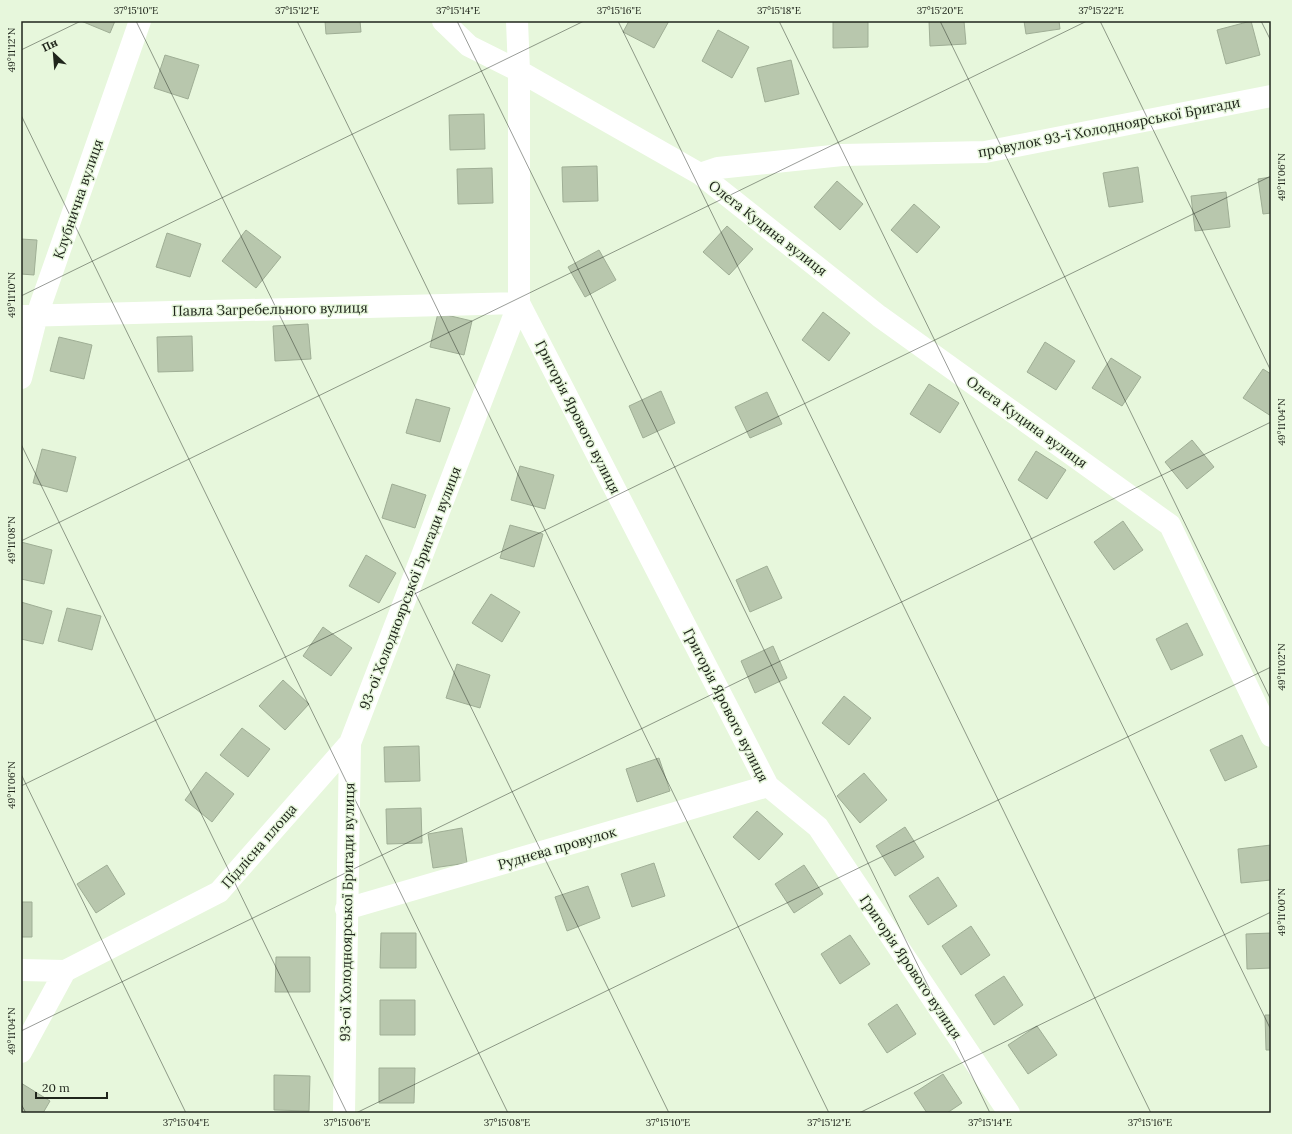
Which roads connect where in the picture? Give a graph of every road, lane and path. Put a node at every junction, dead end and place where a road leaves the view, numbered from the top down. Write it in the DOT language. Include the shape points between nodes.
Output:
graph roads {
  1 [pos="140,21"];
  2 [pos="443,21"];
  3 [pos="517,21"];
  4 [pos="519,71"];
  5 [pos="1271,96"];
  6 [pos="700,174"];
  7 [pos="519,303"];
  8 [pos="29,315"];
  9 [pos="21,378"];
  10 [pos="1271,736"];
  11 [pos="350,743"];
  12 [pos="768,786"];
  13 [pos="346,909"];
  14 [pos="21,970"];
  15 [pos="65,971"];
  16 [pos="21,1052"];
  17 [pos="344,1113"];
  18 [pos="1009,1113"];
  1 -- 8 [label="street, Клубнична вулиця"];
  2 -- 4 [label="street" via="469,46"];
  3 -- 4 [label="street, 93-ої Холодноярської Бригади вулиця"];
  4 -- 6 [label="street"];
  4 -- 7 [label="street, 93-ої Холодноярської Бригади вулиця"];
  5 -- 6 [label="street, провулок 93-ї Холодноярської Бригади" via="985,152 842,155 718,168"];
  6 -- 10 [label="street, Олега Куцина вулиця" via="879,316 1170,525"];
  7 -- 8 [label="street, Павла Загребельного вулиця"];
  7 -- 11 [label="street, 93-ої Холодноярської Бригади вулиця"];
  7 -- 12 [label="street, Григорія Ярового вулиця"];
  8 -- 9 [label="street, Клубнична вулиця"];
  11 -- 13 [label="street, 93-ої Холодноярської Бригади вулиця"];
  11 -- 15 [label="street, Підлісна площа" via="219,892"];
  12 -- 13 [label="street, Руднєва провулок"];
  12 -- 18 [label="street, Григорія Ярового вулиця" via="818,827"];
  13 -- 17 [label="street, 93-ої Холодноярської Бригади вулиця"];
  14 -- 15 [label="street, Підлісна площа"];
  15 -- 16 [label="street"];
}
